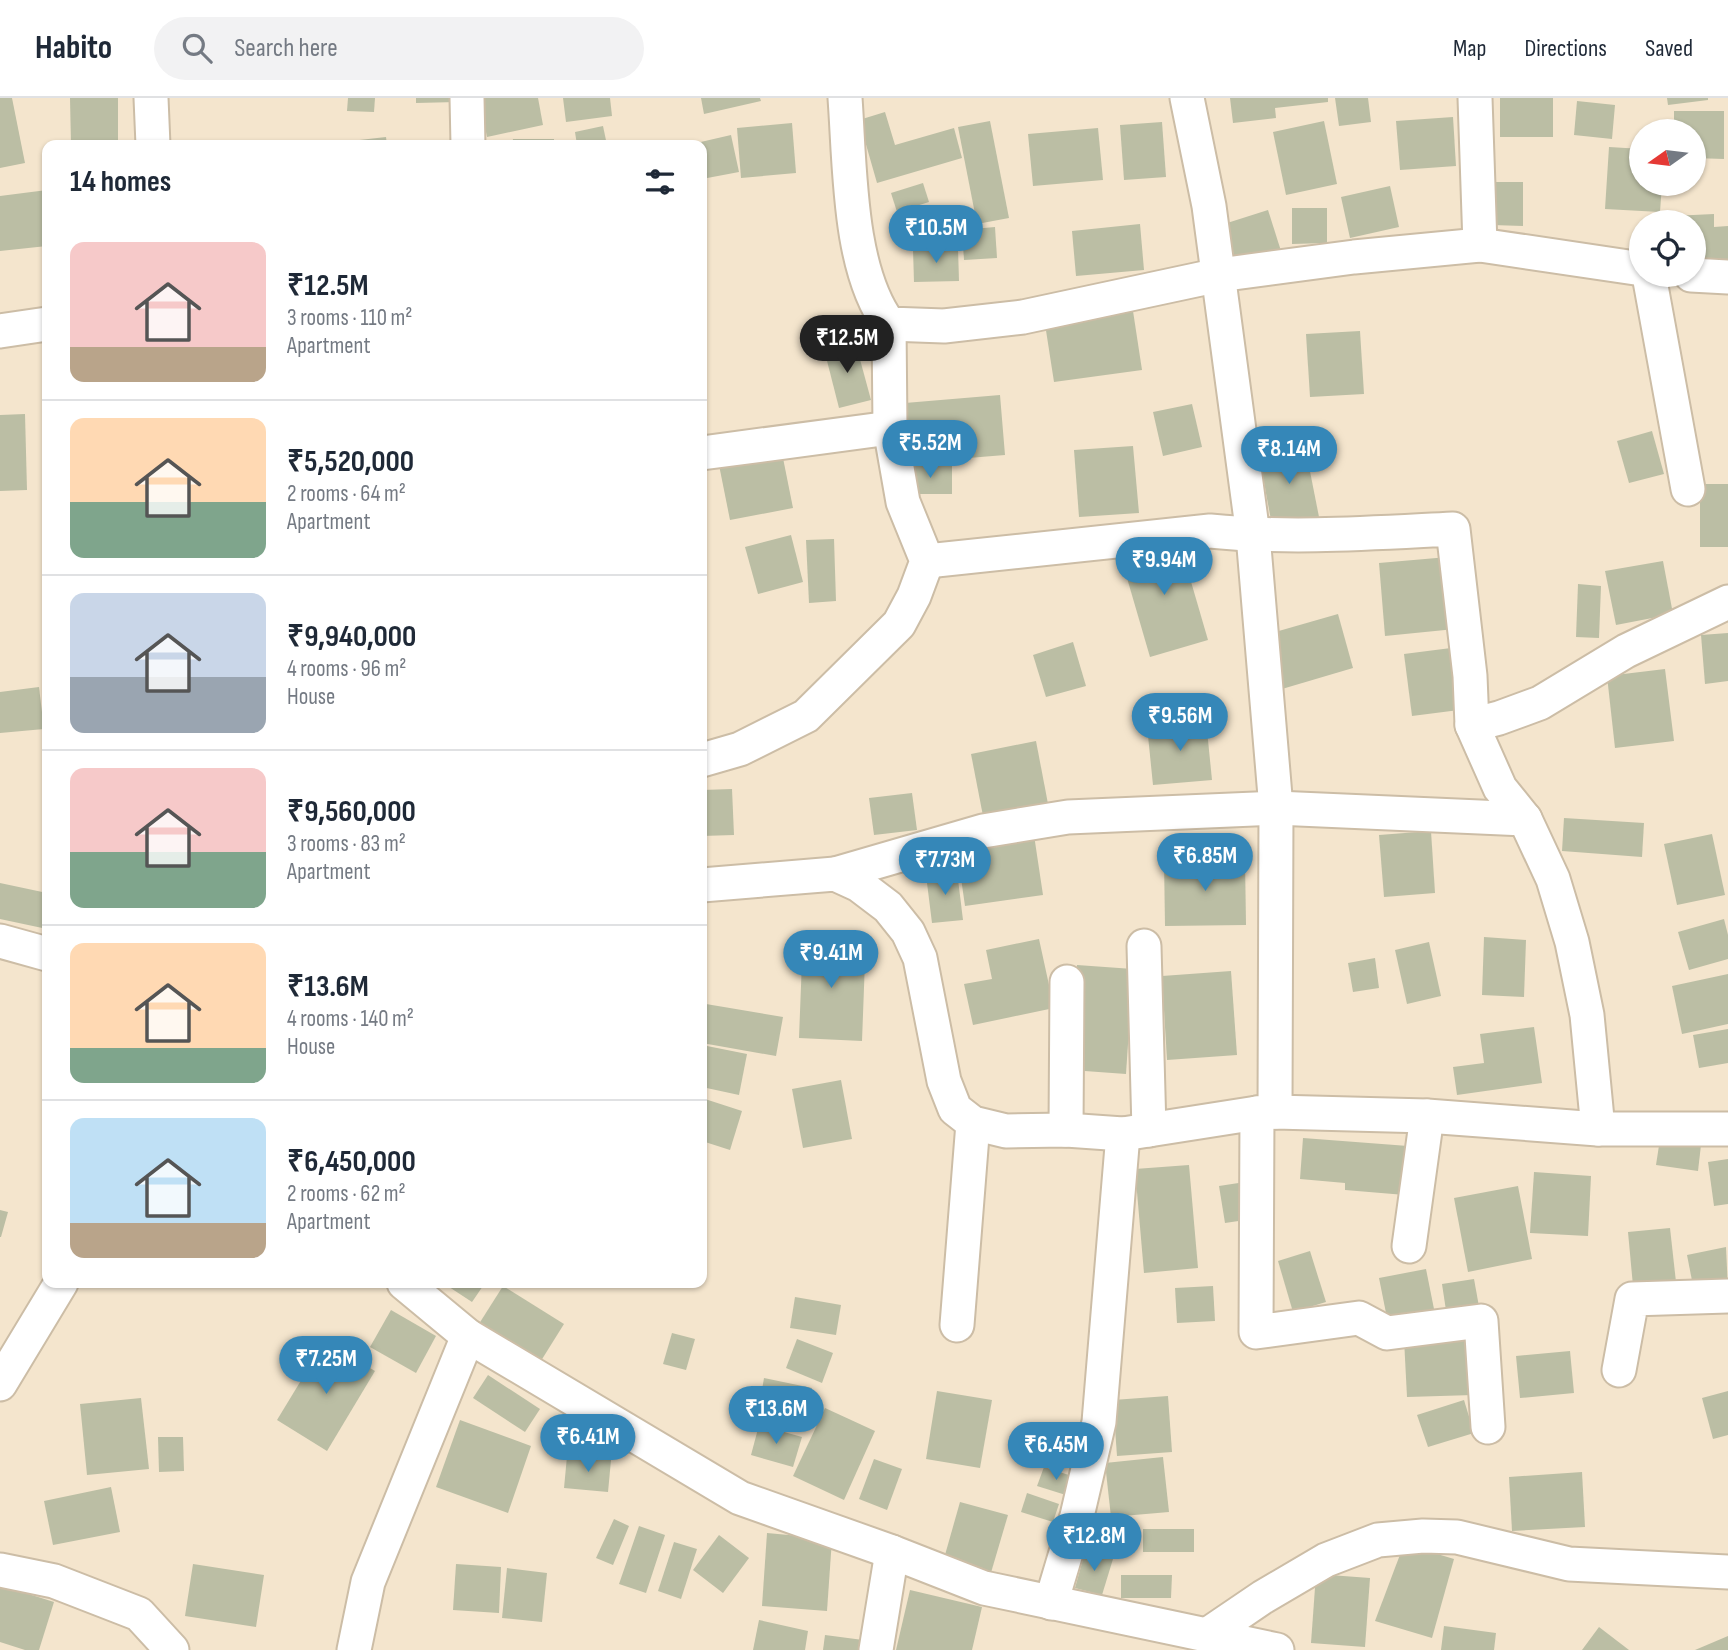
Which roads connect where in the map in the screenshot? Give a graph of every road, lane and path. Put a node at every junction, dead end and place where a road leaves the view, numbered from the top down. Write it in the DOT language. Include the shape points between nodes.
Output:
graph roads {
  1 [pos="151,98"];
  2 [pos="467,98"];
  3 [pos="845,98"];
  4 [pos="1187,98"];
  5 [pos="1475,98"];
  6 [pos="153,140"];
  7 [pos="468,140"];
  8 [pos="1480,245"];
  9 [pos="1629,267"];
  10 [pos="1219,275"];
  11 [pos="1706,276"];
  12 [pos="1728,277"];
  13 [pos="1651,287"];
  14 [pos="889,324"];
  15 [pos="42,325"];
  16 [pos="0,331"];
  17 [pos="890,428"];
  18 [pos="707,452"];
  19 [pos="1688,489"];
  20 [pos="1253,535"];
  21 [pos="927,561"];
  22 [pos="1728,602"];
  23 [pos="1472,725"];
  24 [pos="707,759"];
  25 [pos="1276,808"];
  26 [pos="1525,819"];
  27 [pos="835,874"];
  28 [pos="707,886"];
  29 [pos="0,941"];
  30 [pos="1144,946"];
  31 [pos="42,953"];
  32 [pos="1067,982"];
  33 [pos="1266,1113"];
  34 [pos="1427,1116"];
  35 [pos="973,1123"];
  36 [pos="1598,1129"];
  37 [pos="1728,1129"];
  38 [pos="1066,1130"];
  39 [pos="1136,1132"];
  40 [pos="1409,1245"];
  41 [pos="58,1288"];
  42 [pos="410,1288"];
  43 [pos="1728,1296"];
  44 [pos="957,1325"];
  45 [pos="468,1336"];
  46 [pos="1619,1370"];
  47 [pos="0,1384"];
  48 [pos="1488,1427"];
  49 [pos="892,1552"];
  50 [pos="0,1570"];
  51 [pos="1728,1572"];
  52 [pos="1051,1603"];
  53 [pos="1207,1635"];
  54 [pos="172,1650"];
  55 [pos="354,1650"];
  56 [pos="876,1650"];
  57 [pos="1277,1650"];
  1 -- 6 [label="street"];
  2 -- 7 [label="street"];
  3 -- 14 [label="street" via="857,238 865,279"];
  4 -- 10 [label="street"];
  5 -- 8 [label="street"];
  8 -- 9 [label="street"];
  8 -- 10 [label="street"];
  10 -- 14 [label="street" via="1023,317 944,326"];
  10 -- 20 [label="street"];
  11 -- 12 [label="street"];
  13 -- 19 [label="street"];
  14 -- 17 [label="street"];
  15 -- 16 [label="street"];
  17 -- 18 [label="street"];
  17 -- 21 [label="street" via="903,502"];
  20 -- 21 [label="street" via="1210,531"];
  20 -- 23 [label="street" via="1453,529"];
  20 -- 25 [label="street"];
  21 -- 24 [label="street" via="899,624 806,716 740,749"];
  22 -- 23 [label="street" via="1626,651 1540,703"];
  23 -- 26 [label="street" via="1500,788"];
  25 -- 26 [label="street"];
  25 -- 27 [label="street" via="1068,817 983,831"];
  25 -- 33 [label="street"];
  26 -- 36 [label="street" via="1553,880 1572,942 1587,1015"];
  27 -- 28 [label="street"];
  27 -- 35 [label="street" via="888,907 908,932 920,958 944,1081 955,1109"];
  29 -- 31 [label="street"];
  30 -- 39 [label="street"];
  32 -- 38 [label="street"];
  33 -- 34 [label="street"];
  33 -- 39 [label="street"];
  33 -- 48 [label="street" via="1256,1332 1359,1318 1387,1333 1480,1321"];
  34 -- 36 [label="street"];
  34 -- 40 [label="street"];
  35 -- 38 [label="street" via="1006,1131"];
  35 -- 44 [label="street"];
  36 -- 37 [label="street"];
  38 -- 39 [label="street"];
  39 -- 52 [label="street" via="1099,1422"];
  41 -- 47 [label="street"];
  42 -- 45 [label="street"];
  43 -- 46 [label="street" via="1632,1299"];
  45 -- 49 [label="street" via="740,1498"];
  45 -- 55 [label="street" via="368,1582"];
  49 -- 52 [label="street" via="984,1588"];
  49 -- 56 [label="street"];
  50 -- 54 [label="street" via="54,1581 139,1614"];
  51 -- 53 [label="street" via="1569,1564 1457,1537 1378,1540 1326,1560"];
  52 -- 53 [label="street"];
  53 -- 57 [label="street"];
}
